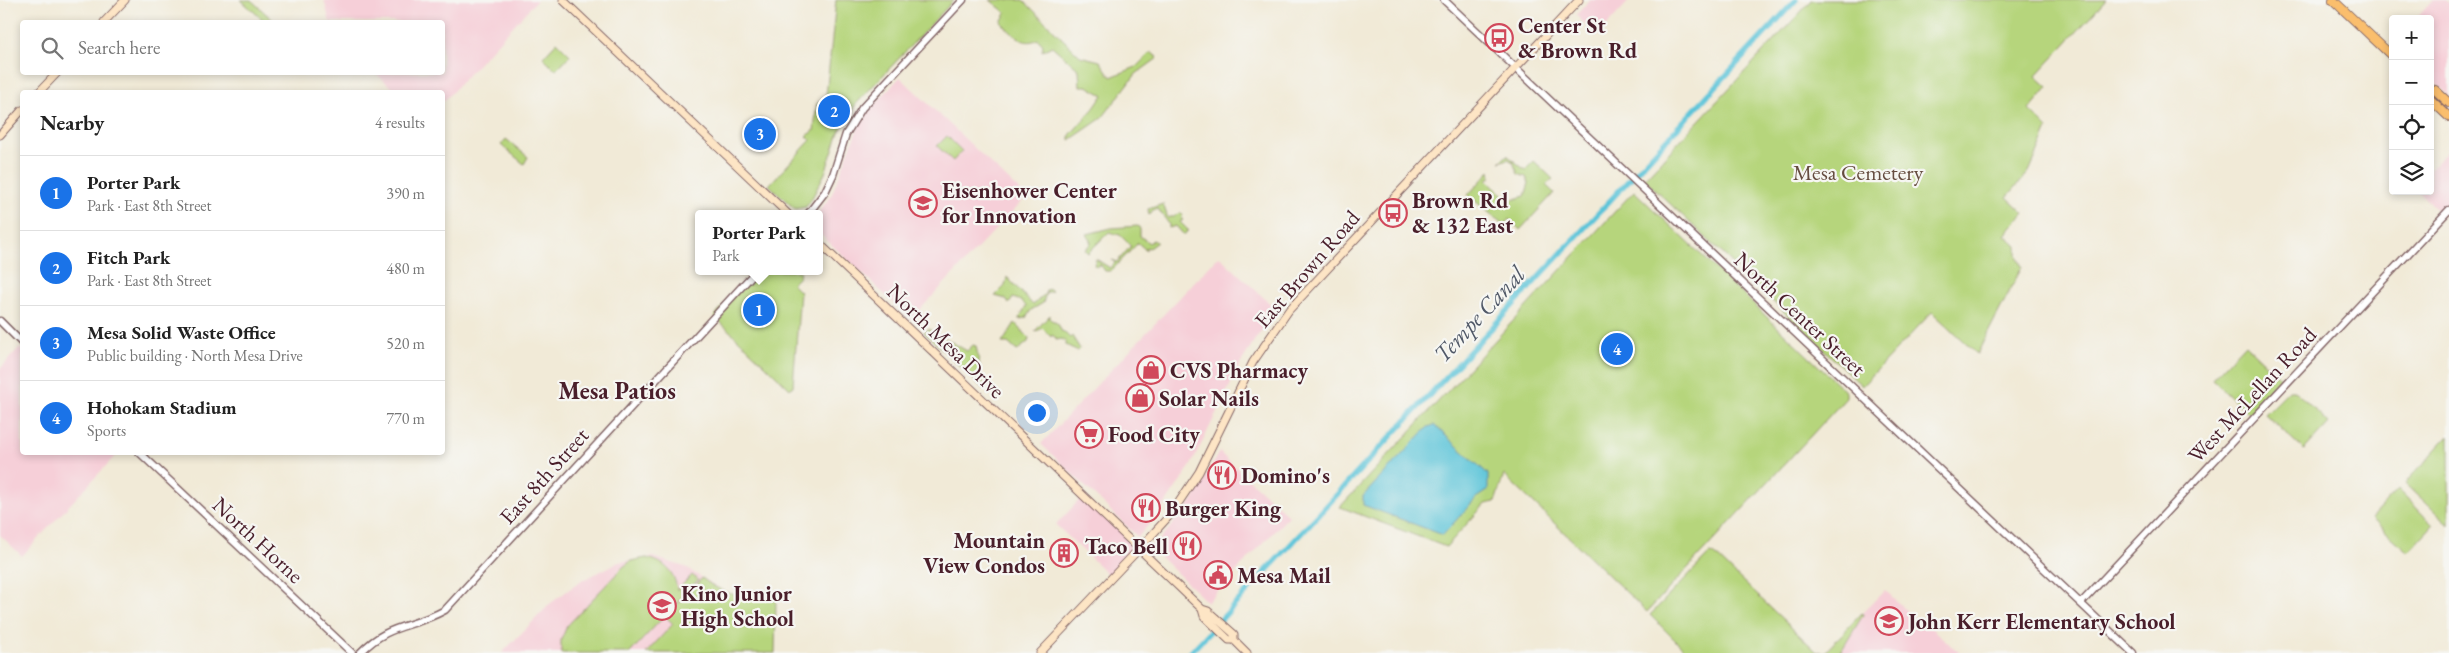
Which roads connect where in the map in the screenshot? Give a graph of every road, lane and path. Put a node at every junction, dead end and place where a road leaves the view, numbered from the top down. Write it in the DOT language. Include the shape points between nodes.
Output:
graph roads {
  1 [pos="125,0"];
  2 [pos="563,0"];
  3 [pos="963,0"];
  4 [pos="1444,0"];
  5 [pos="1579,0"];
  6 [pos="2333,0"];
  7 [pos="106,20"];
  8 [pos="2389,52"];
  9 [pos="1516,68"];
  10 [pos="55,75"];
  11 [pos="41,90"];
  12 [pos="2434,90"];
  13 [pos="2434,103"];
  14 [pos="2449,103"];
  15 [pos="20,112"];
  16 [pos="2449,117"];
  17 [pos="0,135"];
  18 [pos="784,210"];
  19 [pos="811,210"];
  20 [pos="2449,210"];
  21 [pos="823,247"];
  22 [pos="752,275"];
  23 [pos="0,321"];
  24 [pos="20,341"];
  25 [pos="142,455"];
  26 [pos="1140,550"];
  27 [pos="2081,603"];
  28 [pos="352,653"];
  29 [pos="360,653"];
  30 [pos="1040,653"];
  31 [pos="1248,653"];
  32 [pos="2134,653"];
  1 -- 7 [label="main road"];
  2 -- 18 [label="main road"];
  3 -- 19 [label="street" via="862,108 846,134 833,176"];
  4 -- 9 [label="street, North Center Street"];
  5 -- 9 [label="main road, East Brown Road"];
  6 -- 8 [label="main road"];
  9 -- 26 [label="main road, East Brown Road" via="1275,327 1239,387 1198,472 1171,514"];
  9 -- 27 [label="street, North Center Street"];
  10 -- 11 [label="main road"];
  12 -- 14 [label="main road"];
  13 -- 16 [label="main road"];
  15 -- 17 [label="main road"];
  20 -- 27 [label="street, West McLellan Road"];
  21 -- 26 [label="main road, North Mesa Drive"];
  22 -- 29 [label="street, East 8th Street" via="445,610 424,621 387,631"];
  23 -- 24 [label="street"];
  25 -- 28 [label="street, North Horne"];
  26 -- 30 [label="main road, East Brown Road"];
  26 -- 31 [label="main road, North Mesa Drive" via="1202,609 1208,611 1221,628 1234,634 1234,640"];
  27 -- 32 [label="street, North Center Street"];
}
